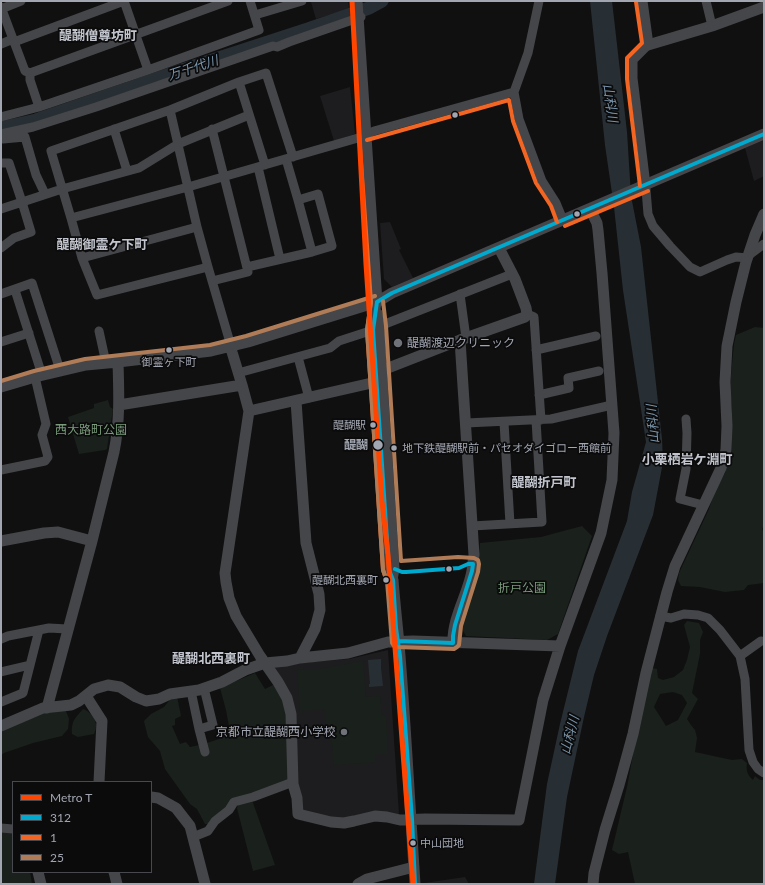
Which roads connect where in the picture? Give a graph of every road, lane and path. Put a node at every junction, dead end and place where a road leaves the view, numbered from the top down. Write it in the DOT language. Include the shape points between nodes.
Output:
graph roads {
  1 [pos="21,1"];
  2 [pos="124,1"];
  3 [pos="228,1"];
  4 [pos="250,1"];
  5 [pos="302,1"];
  6 [pos="357,1"];
  7 [pos="539,1"];
  8 [pos="642,1"];
  9 [pos="706,1"];
  10 [pos="764,7"];
  11 [pos="1,8"];
  12 [pos="254,15"];
  13 [pos="359,18"];
  14 [pos="712,26"];
  15 [pos="136,34"];
  16 [pos="14,41"];
  17 [pos="1,44"];
  18 [pos="648,45"];
  19 [pos="148,70"];
  20 [pos="30,73"];
  21 [pos="239,82"];
  22 [pos="514,92"];
  23 [pos="39,107"];
  24 [pos="170,110"];
  25 [pos="249,115"];
  26 [pos="1,117"];
  27 [pos="114,129"];
  28 [pos="212,129"];
  29 [pos="1,134"];
  30 [pos="365,134"];
  31 [pos="764,134"];
  32 [pos="1,139"];
  33 [pos="178,144"];
  34 [pos="289,158"];
  35 [pos="1,163"];
  36 [pos="261,166"];
  37 [pos="127,171"];
  38 [pos="224,177"];
  39 [pos="645,185"];
  40 [pos="188,187"];
  41 [pos="62,188"];
  42 [pos="45,194"];
  43 [pos="298,200"];
  44 [pos="22,202"];
  45 [pos="1,208"];
  46 [pos="590,209"];
  47 [pos="764,214"];
  48 [pos="71,218"];
  49 [pos="563,220"];
  50 [pos="198,227"];
  51 [pos="764,244"];
  52 [pos="1,248"];
  53 [pos="499,248"];
  54 [pos="312,252"];
  55 [pos="748,256"];
  56 [pos="82,258"];
  57 [pos="280,259"];
  58 [pos="208,267"];
  59 [pos="247,267"];
  60 [pos="512,274"];
  61 [pos="212,281"];
  62 [pos="15,290"];
  63 [pos="1,294"];
  64 [pos="460,294"];
  65 [pos="376,302"];
  66 [pos="527,314"];
  67 [pos="377,328"];
  68 [pos="99,331"];
  69 [pos="29,333"];
  70 [pos="596,336"];
  71 [pos="463,339"];
  72 [pos="1,342"];
  73 [pos="231,346"];
  74 [pos="536,350"];
  75 [pos="298,357"];
  76 [pos="118,362"];
  77 [pos="106,363"];
  78 [pos="60,370"];
  79 [pos="383,370"];
  80 [pos="599,371"];
  81 [pos="238,373"];
  82 [pos="38,376"];
  83 [pos="376,382"];
  84 [pos="242,385"];
  85 [pos="1,387"];
  86 [pos="539,394"];
  87 [pos="309,398"];
  88 [pos="296,401"];
  89 [pos="119,405"];
  90 [pos="612,405"];
  91 [pos="249,412"];
  92 [pos="538,420"];
  93 [pos="504,422"];
  94 [pos="466,423"];
  95 [pos="689,425"];
  96 [pos="1,470"];
  97 [pos="703,505"];
  98 [pos="510,524"];
  99 [pos="472,526"];
  100 [pos="1,541"];
  101 [pos="92,541"];
  102 [pos="393,580"];
  103 [pos="660,616"];
  104 [pos="67,629"];
  105 [pos="39,630"];
  106 [pos="1,639"];
  107 [pos="398,641"];
  108 [pos="761,641"];
  109 [pos="453,643"];
  110 [pos="560,646"];
  111 [pos="740,656"];
  112 [pos="300,658"];
  113 [pos="264,663"];
  114 [pos="30,665"];
  115 [pos="1,672"];
  116 [pos="204,688"];
  117 [pos="191,691"];
  118 [pos="86,696"];
  119 [pos="1,702"];
  120 [pos="46,708"];
  121 [pos="1,726"];
  122 [pos="199,729"];
  123 [pos="205,752"];
  124 [pos="764,773"];
  125 [pos="99,781"];
  126 [pos="293,782"];
  127 [pos="152,797"];
  128 [pos="412,819"];
  129 [pos="1,822"];
  130 [pos="12,823"];
  131 [pos="1,828"];
  132 [pos="12,829"];
  133 [pos="193,837"];
  134 [pos="414,867"];
  135 [pos="38,873"];
  136 [pos="114,873"];
  137 [pos="41,884"];
  138 [pos="117,884"];
  139 [pos="205,884"];
  140 [pos="358,884"];
  141 [pos="416,884"];
  142 [pos="592,884"];
  1 -- 11 [label="street"];
  2 -- 15 [label="street"];
  2 -- 16 [label="street"];
  3 -- 15 [label="street"];
  4 -- 12 [label="street"];
  5 -- 12 [label="street"];
  6 -- 13 [label="street"];
  7 -- 22 [label="street" via="528,53"];
  8 -- 18 [label="street"];
  9 -- 14 [label="street"];
  10 -- 14 [label="street"];
  11 -- 16 [label="street"];
  12 -- 19 [label="street" via="259,30"];
  13 -- 29 [label="street" via="96,107 33,127"];
  13 -- 30 [label="street"];
  14 -- 18 [label="street"];
  15 -- 19 [label="street"];
  15 -- 20 [label="street"];
  16 -- 17 [label="street"];
  16 -- 20 [label="street" via="25,71"];
  18 -- 39 [label="street" via="633,60"];
  19 -- 23 [label="street"];
  20 -- 23 [label="street"];
  21 -- 24 [label="street"];
  21 -- 25 [label="street"];
  21 -- 34 [label="street" via="266,73"];
  22 -- 30 [label="street"];
  22 -- 49 [label="street" via="519,119 539,174"];
  23 -- 26 [label="street"];
  24 -- 27 [label="street"];
  24 -- 33 [label="street"];
  25 -- 28 [label="street"];
  25 -- 36 [label="street"];
  27 -- 37 [label="street"];
  27 -- 41 [label="street" via="51,151"];
  28 -- 33 [label="street"];
  28 -- 38 [label="street"];
  30 -- 34 [label="street"];
  30 -- 65 [label="street"];
  31 -- 39 [label="street"];
  32 -- 42 [label="street" via="25,136 36,175"];
  33 -- 37 [label="street" via="139,168"];
  33 -- 40 [label="street"];
  34 -- 36 [label="street"];
  34 -- 43 [label="street"];
  35 -- 44 [label="street" via="8,163"];
  36 -- 38 [label="street"];
  36 -- 57 [label="street"];
  37 -- 41 [label="street"];
  38 -- 40 [label="street"];
  38 -- 59 [label="street"];
  39 -- 46 [label="street"];
  39 -- 55 [label="street" via="648,214 653,226 690,267 700,272 727,260"];
  40 -- 48 [label="street"];
  40 -- 50 [label="street"];
  41 -- 42 [label="street"];
  41 -- 48 [label="street"];
  42 -- 44 [label="street"];
  43 -- 54 [label="street"];
  43 -- 54 [label="street" via="318,194 332,246"];
  44 -- 45 [label="street"];
  44 -- 52 [label="street" via="31,232 14,238"];
  46 -- 49 [label="street"];
  46 -- 90 [label="street" via="598,230"];
  47 -- 55 [label="street"];
  48 -- 56 [label="street"];
  49 -- 53 [label="street"];
  50 -- 56 [label="street"];
  50 -- 58 [label="street"];
  51 -- 55 [label="street"];
  53 -- 60 [label="street"];
  53 -- 65 [label="street"];
  54 -- 57 [label="street"];
  55 -- 97 [label="street" via="727,346 726,450 721,468"];
  56 -- 58 [label="street" via="97,295"];
  57 -- 59 [label="street"];
  58 -- 61 [label="street"];
  59 -- 61 [label="street" via="248,272"];
  60 -- 64 [label="street"];
  60 -- 66 [label="street"];
  61 -- 73 [label="street"];
  62 -- 63 [label="street"];
  62 -- 69 [label="street"];
  62 -- 78 [label="street" via="32,283"];
  64 -- 67 [label="street"];
  64 -- 71 [label="street"];
  65 -- 67 [label="street"];
  65 -- 73 [label="street"];
  66 -- 71 [label="street" via="521,319"];
  66 -- 74 [label="street" via="534,317"];
  67 -- 75 [label="street" via="340,341 330,348"];
  67 -- 79 [label="street"];
  67 -- 83 [label="street"];
  68 -- 77 [label="street"];
  69 -- 72 [label="street"];
  69 -- 82 [label="street"];
  70 -- 74 [label="street"];
  71 -- 79 [label="street"];
  71 -- 94 [label="street"];
  73 -- 76 [label="street"];
  73 -- 81 [label="street"];
  74 -- 86 [label="street"];
  75 -- 81 [label="street"];
  75 -- 87 [label="street"];
  76 -- 77 [label="street"];
  76 -- 89 [label="street"];
  77 -- 78 [label="street"];
  78 -- 82 [label="street"];
  79 -- 102 [label="street" via="396,569"];
  80 -- 86 [label="street" via="568,378 569,388"];
  81 -- 84 [label="street"];
  82 -- 85 [label="street"];
  82 -- 96 [label="street" via="46,424 42,435 48,457 45,461"];
  83 -- 87 [label="street"];
  83 -- 102 [label="street" via="389,570"];
  84 -- 89 [label="street"];
  84 -- 91 [label="street"];
  86 -- 92 [label="street"];
  87 -- 88 [label="street"];
  88 -- 91 [label="street"];
  88 -- 112 [label="street" via="306,543 319,594 320,610 315,629"];
  89 -- 101 [label="street" via="116,442"];
  90 -- 92 [label="street"];
  90 -- 110 [label="street" via="612,480 601,533"];
  91 -- 113 [label="street" via="225,573 229,598 236,616"];
  92 -- 93 [label="street"];
  92 -- 98 [label="street" via="542,522"];
  93 -- 94 [label="street"];
  93 -- 98 [label="street"];
  94 -- 99 [label="street"];
  95 -- 97 [label="street" via="686,469 680,499"];
  97 -- 103 [label="street" via="675,566"];
  98 -- 99 [label="street"];
  99 -- 109 [label="street" via="472,571 455,625"];
  100 -- 101 [label="street" via="58,532"];
  101 -- 104 [label="street"];
  102 -- 107 [label="street"];
  103 -- 111 [label="street" via="671,618 684,614 708,618"];
  103 -- 142 [label="street" via="633,734"];
  104 -- 105 [label="street"];
  104 -- 120 [label="street"];
  105 -- 106 [label="street"];
  105 -- 114 [label="street"];
  107 -- 109 [label="street"];
  107 -- 112 [label="street" via="348,653"];
  107 -- 128 [label="street"];
  108 -- 111 [label="street"];
  109 -- 110 [label="street"];
  110 -- 128 [label="street" via="543,700 519,820"];
  111 -- 124 [label="street" via="744,679 748,750 753,762"];
  112 -- 113 [label="street"];
  113 -- 116 [label="street"];
  113 -- 126 [label="street" via="287,698 291,714"];
  114 -- 115 [label="street"];
  114 -- 119 [label="street" via="23,693"];
  116 -- 117 [label="street"];
  116 -- 122 [label="street" via="213,725"];
  117 -- 118 [label="street" via="170,694 146,702 120,687 108,685 94,689"];
  117 -- 122 [label="street"];
  118 -- 120 [label="street" via="71,705"];
  118 -- 125 [label="street" via="102,721"];
  120 -- 121 [label="street"];
  122 -- 123 [label="street"];
  126 -- 128 [label="street" via="298,814 344,823 375,816"];
  126 -- 133 [label="street" via="234,802 208,832"];
  127 -- 133 [label="street" via="176,808 190,826"];
  128 -- 134 [label="street"];
  129 -- 130 [label="street"];
  131 -- 132 [label="street"];
  133 -- 139 [label="street"];
  134 -- 140 [label="street" via="367,879"];
  134 -- 141 [label="street"];
  135 -- 137 [label="street"];
  136 -- 138 [label="street"];
}
